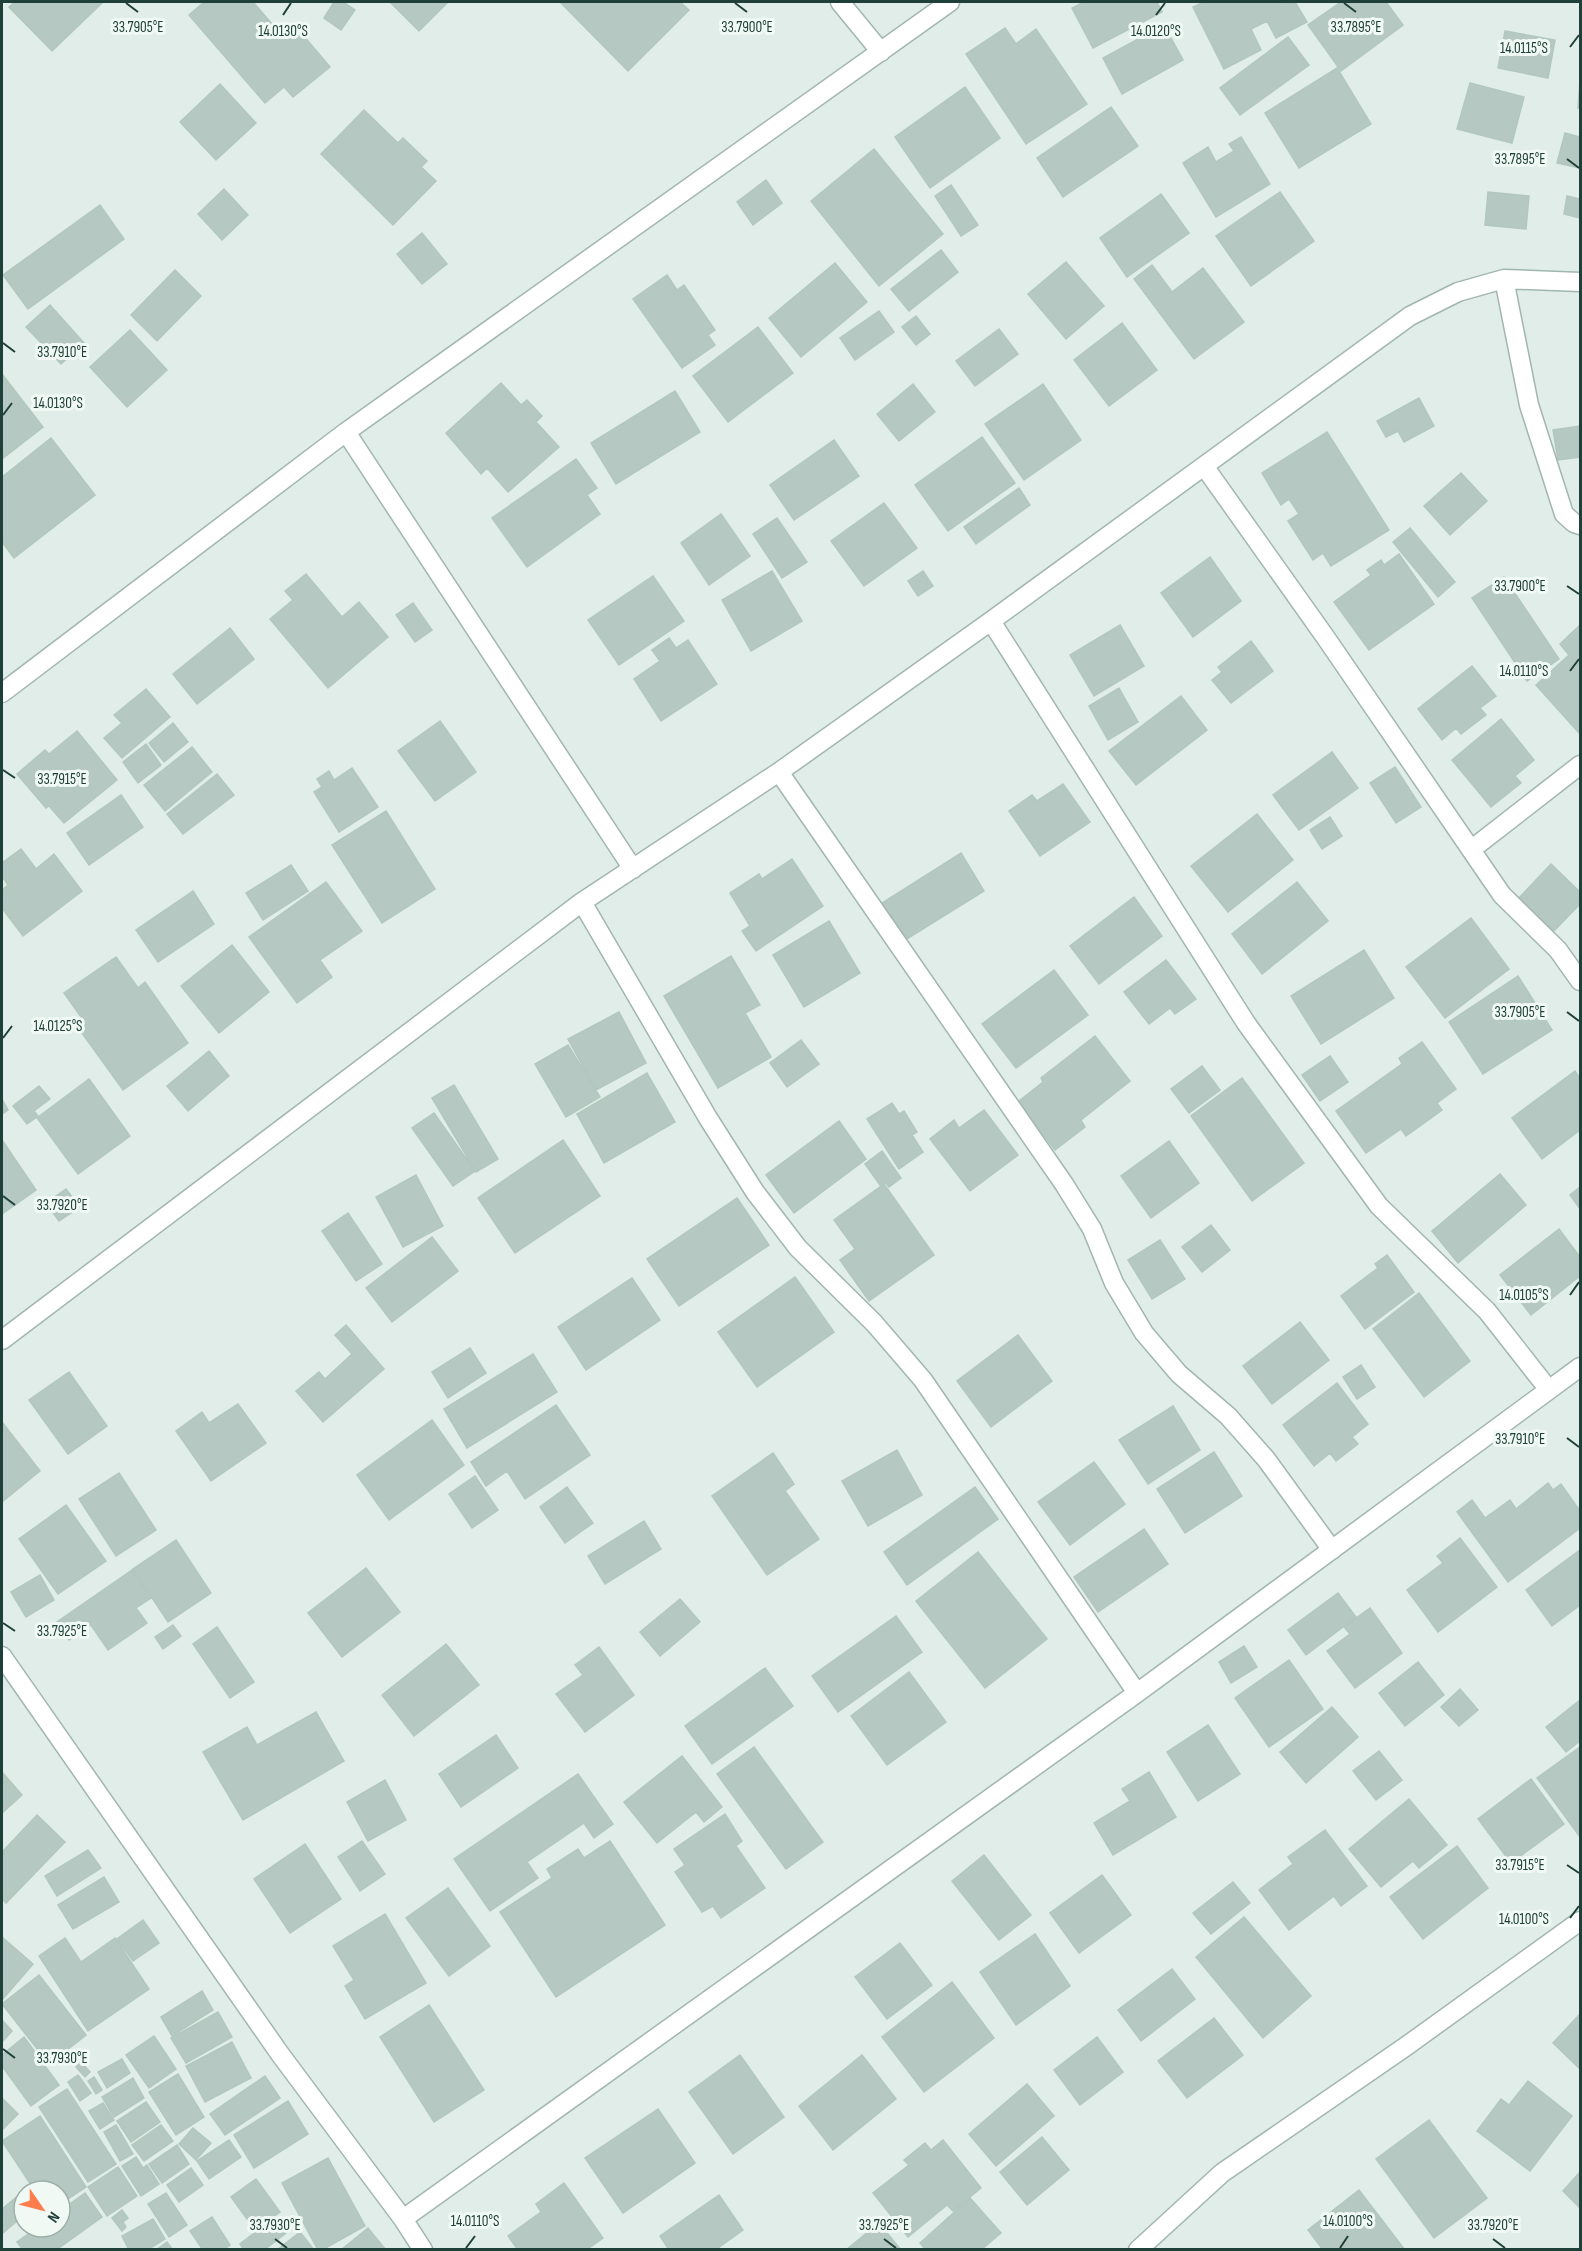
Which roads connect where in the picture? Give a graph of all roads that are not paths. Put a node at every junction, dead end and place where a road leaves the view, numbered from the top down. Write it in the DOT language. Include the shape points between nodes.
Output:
graph roads {
  1 [pos="840,2"];
  2 [pos="950,2"];
  3 [pos="882,52"];
  4 [pos="1504,279"];
  5 [pos="1581,282"];
  6 [pos="346,432"];
  7 [pos="1204,466"];
  8 [pos="1581,525"];
  9 [pos="991,621"];
  10 [pos="2,693"];
  11 [pos="1581,765"];
  12 [pos="779,772"];
  13 [pos="1472,849"];
  14 [pos="633,869"];
  15 [pos="582,902"];
  16 [pos="1581,981"];
  17 [pos="2,1340"];
  18 [pos="1581,1367"];
  19 [pos="1549,1390"];
  20 [pos="1332,1550"];
  21 [pos="2,1656"];
  22 [pos="1137,1693"];
  23 [pos="1581,1921"];
  24 [pos="403,2219"];
  25 [pos="423,2250"];
  26 [pos="1138,2250"];
  1 -- 3 [label="street"];
  2 -- 3 [label="street"];
  3 -- 6 [label="street"];
  4 -- 5 [label="street"];
  4 -- 7 [label="street" via="1458,292 1410,316"];
  4 -- 8 [label="street" via="1529,405 1564,513"];
  6 -- 10 [label="street"];
  6 -- 14 [label="street"];
  7 -- 9 [label="street"];
  7 -- 13 [label="street"];
  9 -- 12 [label="street"];
  9 -- 19 [label="street" via="1246,1023 1379,1206 1487,1311"];
  11 -- 13 [label="street"];
  12 -- 14 [label="street"];
  12 -- 20 [label="street" via="1064,1184 1092,1229 1114,1283 1143,1333 1266,1459"];
  13 -- 16 [label="street" via="1502,895 1558,950"];
  14 -- 15 [label="street"];
  15 -- 17 [label="street"];
  15 -- 22 [label="street" via="755,1192 798,1248 874,1323 923,1380"];
  18 -- 19 [label="street"];
  19 -- 20 [label="street"];
  20 -- 22 [label="street"];
  21 -- 24 [label="street" via="280,2054"];
  22 -- 24 [label="street"];
  23 -- 26 [label="street" via="1222,2173"];
  24 -- 25 [label="street"];
}
